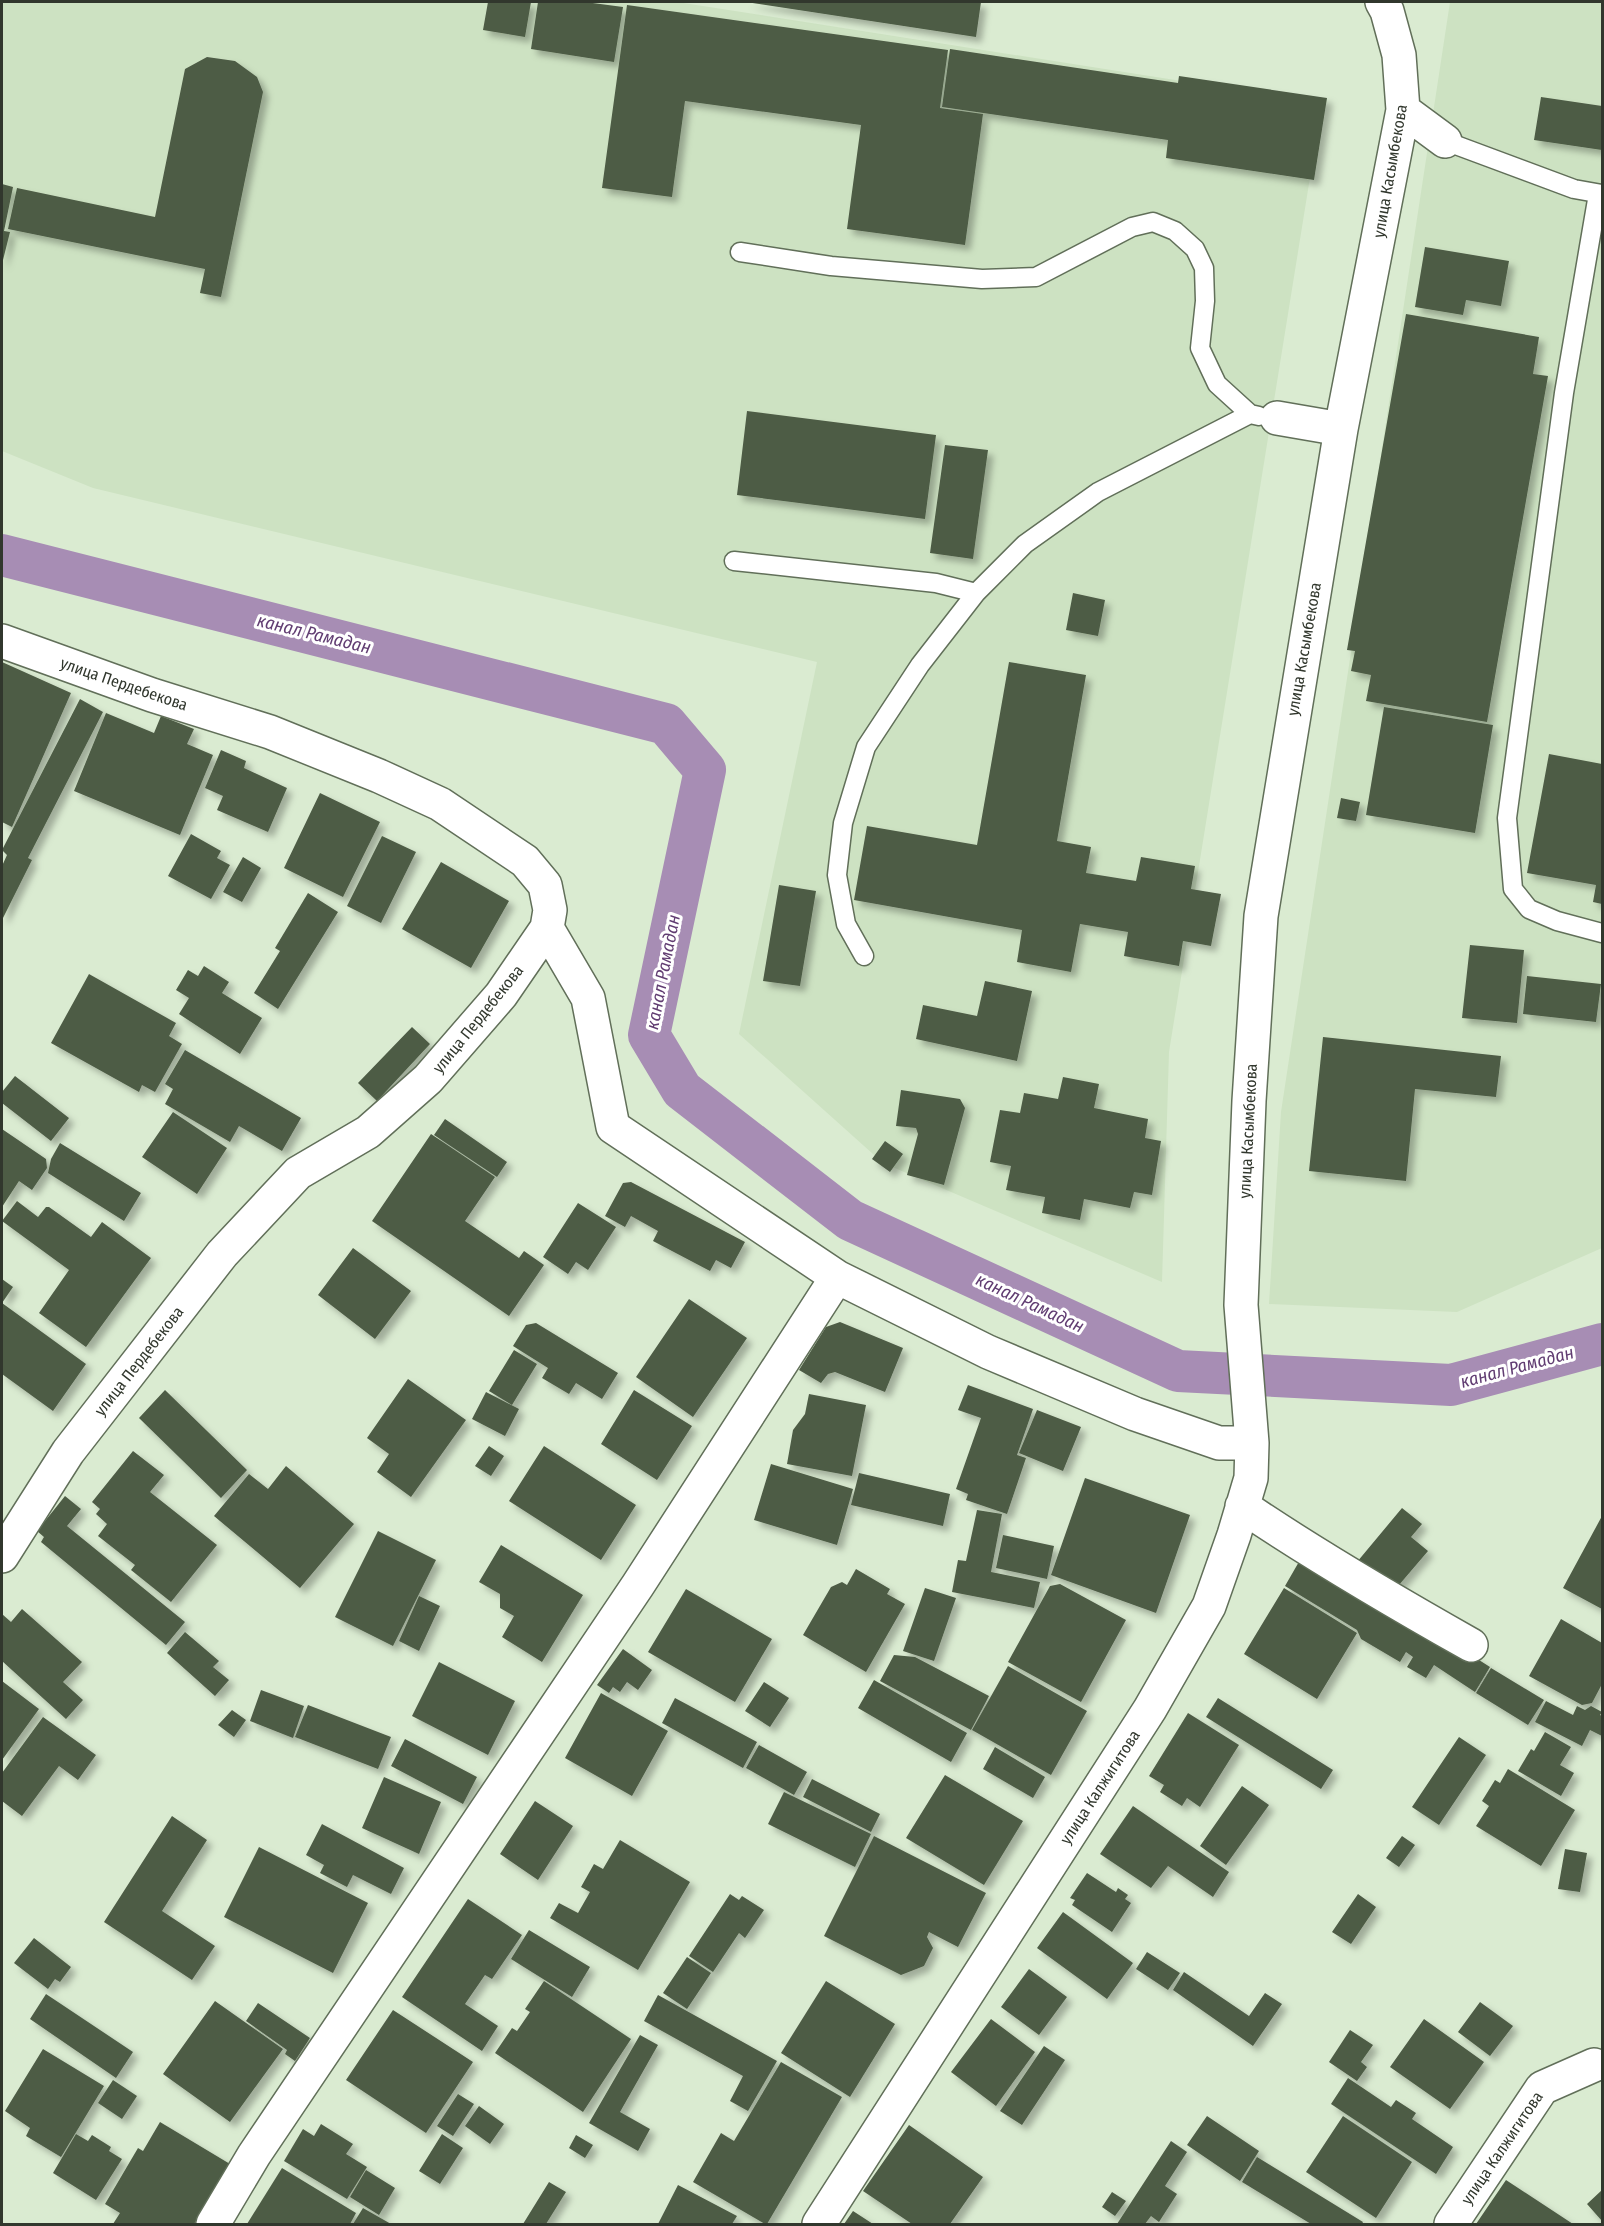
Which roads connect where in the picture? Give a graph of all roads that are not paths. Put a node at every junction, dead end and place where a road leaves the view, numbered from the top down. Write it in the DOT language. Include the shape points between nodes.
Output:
graph roads {
  1 [pos="1382,2"];
  2 [pos="1403,110"];
  3 [pos="1445,141"];
  4 [pos="1600,194"];
  5 [pos="740,252"];
  6 [pos="1263,416"];
  7 [pos="1341,429"];
  8 [pos="734,561"];
  9 [pos="976,593"];
  10 [pos="2,641"];
  11 [pos="547,928"];
  12 [pos="1602,933"];
  13 [pos="864,956"];
  14 [pos="837,1277"];
  15 [pos="1241,1305"];
  16 [pos="1252,1443"];
  17 [pos="1242,1506"];
  18 [pos="2,1556"];
  19 [pos="1471,1645"];
  20 [pos="1594,2065"];
  21 [pos="213,2224"];
  22 [pos="819,2224"];
  23 [pos="1450,2224"];
  1 -- 2 [label="street, улица Касымбекова" via="1400,55"];
  2 -- 3 [label="street"];
  2 -- 7 [label="street, улица Касымбекова"];
  3 -- 4 [label="lane" via="1574,189"];
  4 -- 12 [label="lane" via="1564,393 1507,818 1514,889 1529,909"];
  5 -- 6 [label="lane" via="842,267 982,279 1036,277 1132,227 1153,222 1175,231 1195,249 1204,268 1200,348 1217,384"];
  6 -- 7 [label="street"];
  6 -- 9 [label="lane" via="1098,492 1025,544"];
  7 -- 15 [label="street, улица Касымбекова" via="1261,916"];
  8 -- 9 [label="lane" via="936,583"];
  9 -- 13 [label="lane" via="920,665 863,758 843,824 837,875 846,924"];
  10 -- 11 [label="street, улица Пердебекова" via="270,732 440,804 525,861 545,885 550,910"];
  11 -- 14 [label="street" via="588,998 613,1127"];
  11 -- 18 [label="street, улица Пердебекова" via="501,995 428,1079 368,1132 298,1173 222,1254 69,1452"];
  14 -- 16 [label="street" via="988,1352 1135,1414 1219,1443"];
  14 -- 21 [label="street"];
  15 -- 16 [label="street, улица Калжигитова"];
  16 -- 17 [label="street, улица Калжигитова" via="1251,1478"];
  17 -- 19 [label="street"];
  17 -- 22 [label="street, улица Калжигитова" via="1209,1606 1150,1709"];
  20 -- 23 [label="street, улица Калжигитова" via="1542,2088"];
}
